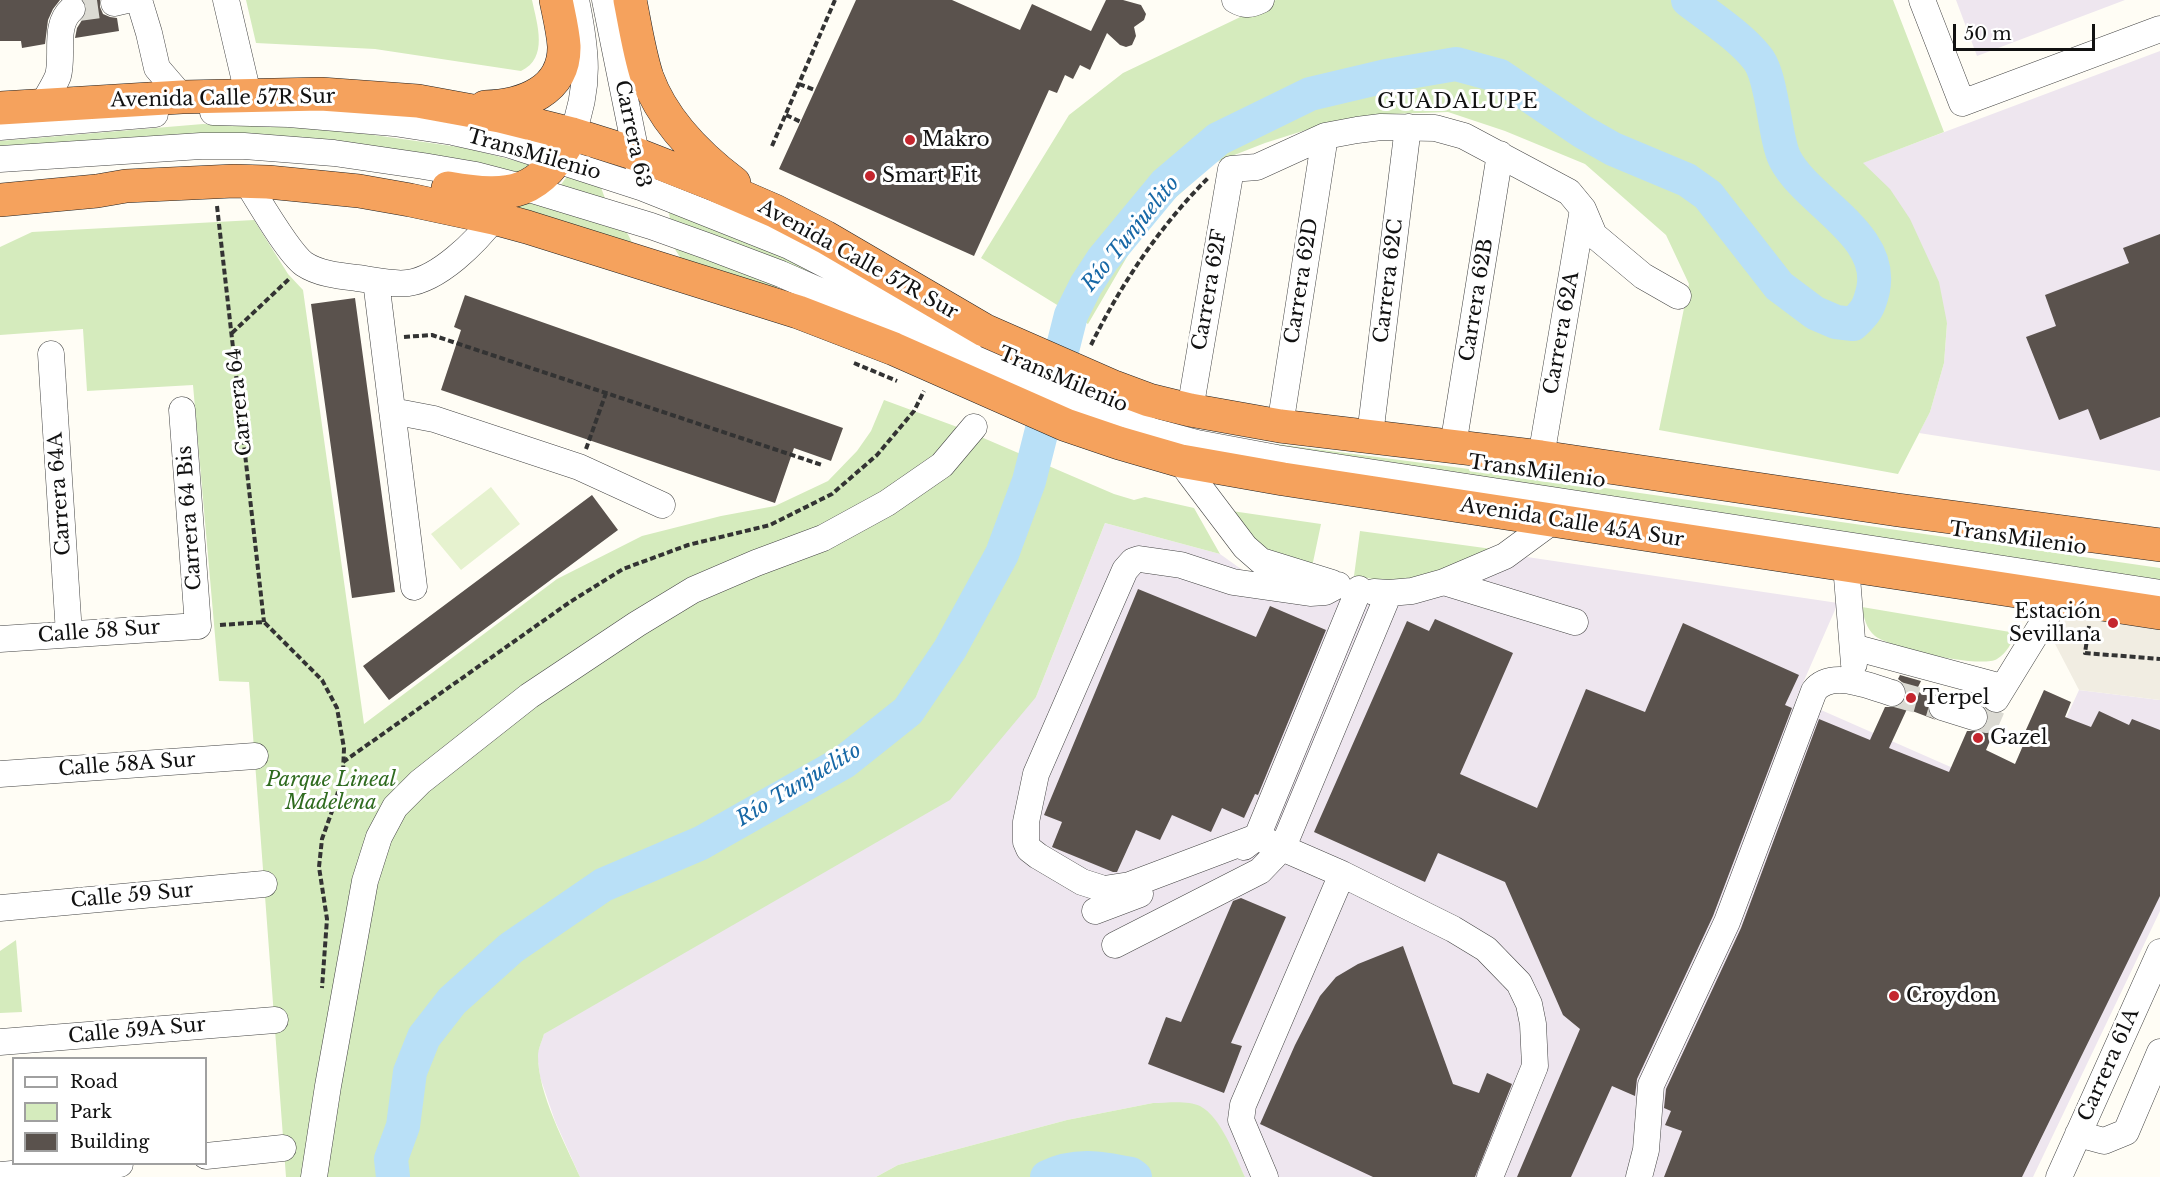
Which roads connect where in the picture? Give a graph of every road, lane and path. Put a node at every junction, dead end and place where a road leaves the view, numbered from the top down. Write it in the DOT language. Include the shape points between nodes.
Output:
graph roads {
  1 [pos="226,0"];
  2 [pos="556,0"];
  3 [pos="576,0"];
  4 [pos="605,0"];
  5 [pos="630,0"];
  6 [pos="835,0"];
  7 [pos="1235,0"];
  8 [pos="1261,0"];
  9 [pos="1923,0"];
  10 [pos="127,1"];
  11 [pos="72,9"];
  12 [pos="2160,29"];
  13 [pos="799,84"];
  14 [pos="815,90"];
  15 [pos="248,94"];
  16 [pos="182,97"];
  17 [pos="42,106"];
  18 [pos="449,106"];
  19 [pos="0,108"];
  20 [pos="786,115"];
  21 [pos="801,122"];
  22 [pos="0,127"];
  23 [pos="1408,127"];
  24 [pos="1325,136"];
  25 [pos="772,146"];
  26 [pos="565,147"];
  27 [pos="636,154"];
  28 [pos="1500,154"];
  29 [pos="0,159"];
  30 [pos="1231,170"];
  31 [pos="246,181"];
  32 [pos="526,188"];
  33 [pos="643,188"];
  34 [pos="98,191"];
  35 [pos="0,200"];
  36 [pos="218,204"];
  37 [pos="769,209"];
  38 [pos="1583,209"];
  39 [pos="494,218"];
  40 [pos="651,226"];
  41 [pos="304,264"];
  42 [pos="661,268"];
  43 [pos="375,281"];
  44 [pos="1678,296"];
  45 [pos="232,333"];
  46 [pos="383,338"];
  47 [pos="51,354"];
  48 [pos="846,360"];
  49 [pos="1001,366"];
  50 [pos="902,382"];
  51 [pos="1080,388"];
  52 [pos="606,393"];
  53 [pos="935,396"];
  54 [pos="182,410"];
  55 [pos="1190,410"];
  56 [pos="392,411"];
  57 [pos="1280,426"];
  58 [pos="974,427"];
  59 [pos="1370,435"];
  60 [pos="1453,446"];
  61 [pos="1541,457"];
  62 [pos="1181,460"];
  63 [pos="822,465"];
  64 [pos="579,467"];
  65 [pos="663,505"];
  66 [pos="1554,520"];
  67 [pos="2160,544"];
  68 [pos="2160,560"];
  69 [pos="1846,565"];
  70 [pos="1444,582"];
  71 [pos="414,587"];
  72 [pos="1349,587"];
  73 [pos="2160,592"];
  74 [pos="1389,593"];
  75 [pos="2058,598"];
  76 [pos="2160,613"];
  77 [pos="2090,617"];
  78 [pos="264,622"];
  79 [pos="1575,622"];
  80 [pos="198,626"];
  81 [pos="69,634"];
  82 [pos="0,639"];
  83 [pos="1853,646"];
  84 [pos="2160,659"];
  85 [pos="1856,682"];
  86 [pos="1892,693"];
  87 [pos="1942,707"];
  88 [pos="1974,717"];
  89 [pos="255,756"];
  90 [pos="343,762"];
  91 [pos="0,774"];
  92 [pos="1257,837"];
  93 [pos="1283,847"];
  94 [pos="1342,874"];
  95 [pos="264,884"];
  96 [pos="0,909"];
  97 [pos="1095,911"];
  98 [pos="1115,945"];
  99 [pos="2160,952"];
  100 [pos="321,992"];
  101 [pos="275,1020"];
  102 [pos="0,1042"];
  103 [pos="2160,1052"];
  104 [pos="2078,1134"];
  105 [pos="283,1148"];
  106 [pos="207,1156"];
  107 [pos="109,1165"];
  108 [pos="0,1175"];
  109 [pos="314,1177"];
  110 [pos="1265,1177"];
  111 [pos="1490,1177"];
  112 [pos="1639,1177"];
  113 [pos="2059,1177"];
  1 -- 15 [label="street"];
  2 -- 18 [label="highway" via="564,46 558,76 549,86 523,102 505,106"];
  3 -- 26 [label="street, Carrera 63" via="586,73 582,106"];
  4 -- 27 [label="street, Carrera 63"];
  5 -- 37 [label="highway" via="647,77 666,114 718,170"];
  6 -- 13 [label="path"];
  7 -- 8 [label="street" via="1249,4"];
  9 -- 12 [label="street" via="1962,103"];
  10 -- 16 [label="street" via="149,33 157,68"];
  11 -- 17 [label="street" via="64,15 58,76"];
  13 -- 14 [label="path"];
  13 -- 20 [label="path"];
  15 -- 16 [label="highway, Avenida Calle 57R Sur"];
  15 -- 18 [label="highway, Avenida Calle 57R Sur" via="321,94"];
  16 -- 17 [label="highway, Avenida Calle 57R Sur"];
  17 -- 19 [label="highway, Avenida Calle 57R Sur"];
  18 -- 26 [label="highway, Avenida Calle 57R Sur"];
  20 -- 21 [label="path"];
  20 -- 25 [label="path"];
  22 -- 26 [label="street, TransMilenio" via="165,113 289,114 394,123 507,144"];
  23 -- 24 [label="street"];
  23 -- 28 [label="street" via="1435,128 1464,136"];
  23 -- 59 [label="street, Carrera 62C"];
  24 -- 30 [label="street" via="1257,167"];
  24 -- 57 [label="street, Carrera 62D"];
  26 -- 27 [label="highway, Avenida Calle 57R Sur"];
  26 -- 32 [label="highway" via="548,171"];
  26 -- 33 [label="street, TransMilenio"];
  27 -- 33 [label="street, Carrera 63"];
  27 -- 37 [label="highway, Avenida Calle 57R Sur"];
  28 -- 38 [label="street" via="1569,192"];
  28 -- 60 [label="street, Carrera 62B"];
  29 -- 32 [label="street, TransMilenio" via="244,146 423,165"];
  30 -- 51 [label="path" via="1212,174 1159,232 1107,312"];
  30 -- 55 [label="street, Carrera 62F"];
  31 -- 34 [label="highway" via="126,186"];
  31 -- 39 [label="highway" via="359,191"];
  31 -- 41 [label="street"];
  32 -- 34 [label="highway" via="487,194 329,171 221,164 168,170"];
  32 -- 40 [label="street, TransMilenio"];
  33 -- 40 [label="street, Carrera 63"];
  33 -- 49 [label="street, TransMilenio" via="819,260"];
  34 -- 35 [label="highway"];
  36 -- 45 [label="path, Carrera 64"];
  37 -- 49 [label="highway, Avenida Calle 57R Sur" via="825,237 984,330"];
  38 -- 44 [label="street" via="1594,235 1643,276"];
  38 -- 61 [label="street, Carrera 62A"];
  39 -- 42 [label="highway"];
  39 -- 43 [label="street" via="480,236 443,267 409,283"];
  40 -- 42 [label="street, Carrera 63"];
  40 -- 49 [label="street, TransMilenio" via="780,274"];
  41 -- 43 [label="street" via="321,272"];
  41 -- 45 [label="path"];
  42 -- 49 [label="highway" via="798,312 894,349"];
  43 -- 46 [label="street"];
  45 -- 78 [label="path, Carrera 64"];
  46 -- 52 [label="path" via="432,335"];
  46 -- 56 [label="street"];
  47 -- 81 [label="street, Carrera 64A"];
  48 -- 50 [label="path"];
  49 -- 51 [label="highway, Avenida Calle 45A Sur"];
  49 -- 51 [label="highway, Avenida Calle 45A Sur"];
  51 -- 55 [label="highway, Avenida Calle 45A Sur"];
  51 -- 62 [label="highway, Avenida Calle 45A Sur" via="1119,443"];
  51 -- 68 [label="street, TransMilenio" via="1130,409 1212,431 1502,466"];
  51 -- 73 [label="street, TransMilenio" via="1152,431 1197,443"];
  52 -- 63 [label="path"];
  52 -- 64 [label="path"];
  53 -- 90 [label="path" via="924,392 914,411 877,455 832,494 770,525 688,545 623,569 561,608"];
  54 -- 80 [label="street, Carrera 64 Bis"];
  55 -- 57 [label="highway, Avenida Calle 45A Sur"];
  56 -- 64 [label="street" via="435,419"];
  56 -- 71 [label="street"];
  57 -- 59 [label="highway, Avenida Calle 45A Sur"];
  58 -- 109 [label="street" via="942,465 887,503 823,538 693,590 638,624 529,696 420,782 395,807 378,837 365,881"];
  59 -- 60 [label="highway, Avenida Calle 45A Sur"];
  60 -- 61 [label="highway, Avenida Calle 45A Sur"];
  61 -- 67 [label="highway, Avenida Calle 45A Sur"];
  62 -- 66 [label="highway, Avenida Calle 45A Sur"];
  62 -- 72 [label="street" via="1245,548 1261,561"];
  64 -- 65 [label="street"];
  66 -- 69 [label="highway, Avenida Calle 45A Sur"];
  66 -- 70 [label="street" via="1505,556"];
  69 -- 75 [label="highway, Avenida Calle 45A Sur"];
  69 -- 83 [label="street"];
  70 -- 74 [label="street"];
  70 -- 79 [label="street"];
  72 -- 74 [label="street"];
  72 -- 92 [label="street"];
  72 -- 92 [label="street" via="1310,593 1233,582 1181,565 1132,561 1036,774 1026,822 1029,849 1082,882 1104,889 1130,885"];
  74 -- 93 [label="street"];
  75 -- 76 [label="highway, Avenida Calle 45A Sur"];
  75 -- 83 [label="street" via="1999,693"];
  77 -- 84 [label="path" via="2085,653"];
  78 -- 80 [label="path"];
  78 -- 90 [label="path" via="322,680 337,708"];
  80 -- 81 [label="street, Calle 58 Sur"];
  81 -- 82 [label="street, Calle 58 Sur"];
  83 -- 85 [label="street"];
  85 -- 86 [label="street"];
  85 -- 112 [label="street" via="1827,681 1814,691 1727,922 1651,1085 1646,1150"];
  87 -- 88 [label="street"];
  89 -- 91 [label="street, Calle 58A Sur"];
  90 -- 100 [label="path" via="322,839 319,867 327,919"];
  92 -- 93 [label="street"];
  92 -- 97 [label="street" via="1217,865"];
  93 -- 94 [label="street"];
  93 -- 98 [label="street" via="1260,871"];
  94 -- 110 [label="street" via="1244,1105 1241,1120"];
  94 -- 111 [label="street" via="1453,929 1486,950 1524,993 1533,1024 1535,1066"];
  95 -- 96 [label="street, Calle 59 Sur"];
  99 -- 104 [label="street, Carrera 61A"];
  101 -- 102 [label="street, Calle 59A Sur"];
  103 -- 104 [label="street" via="2126,1132 2104,1141"];
  104 -- 113 [label="street, Carrera 61A"];
  105 -- 106 [label="street"];
  107 -- 108 [label="street"];
}
